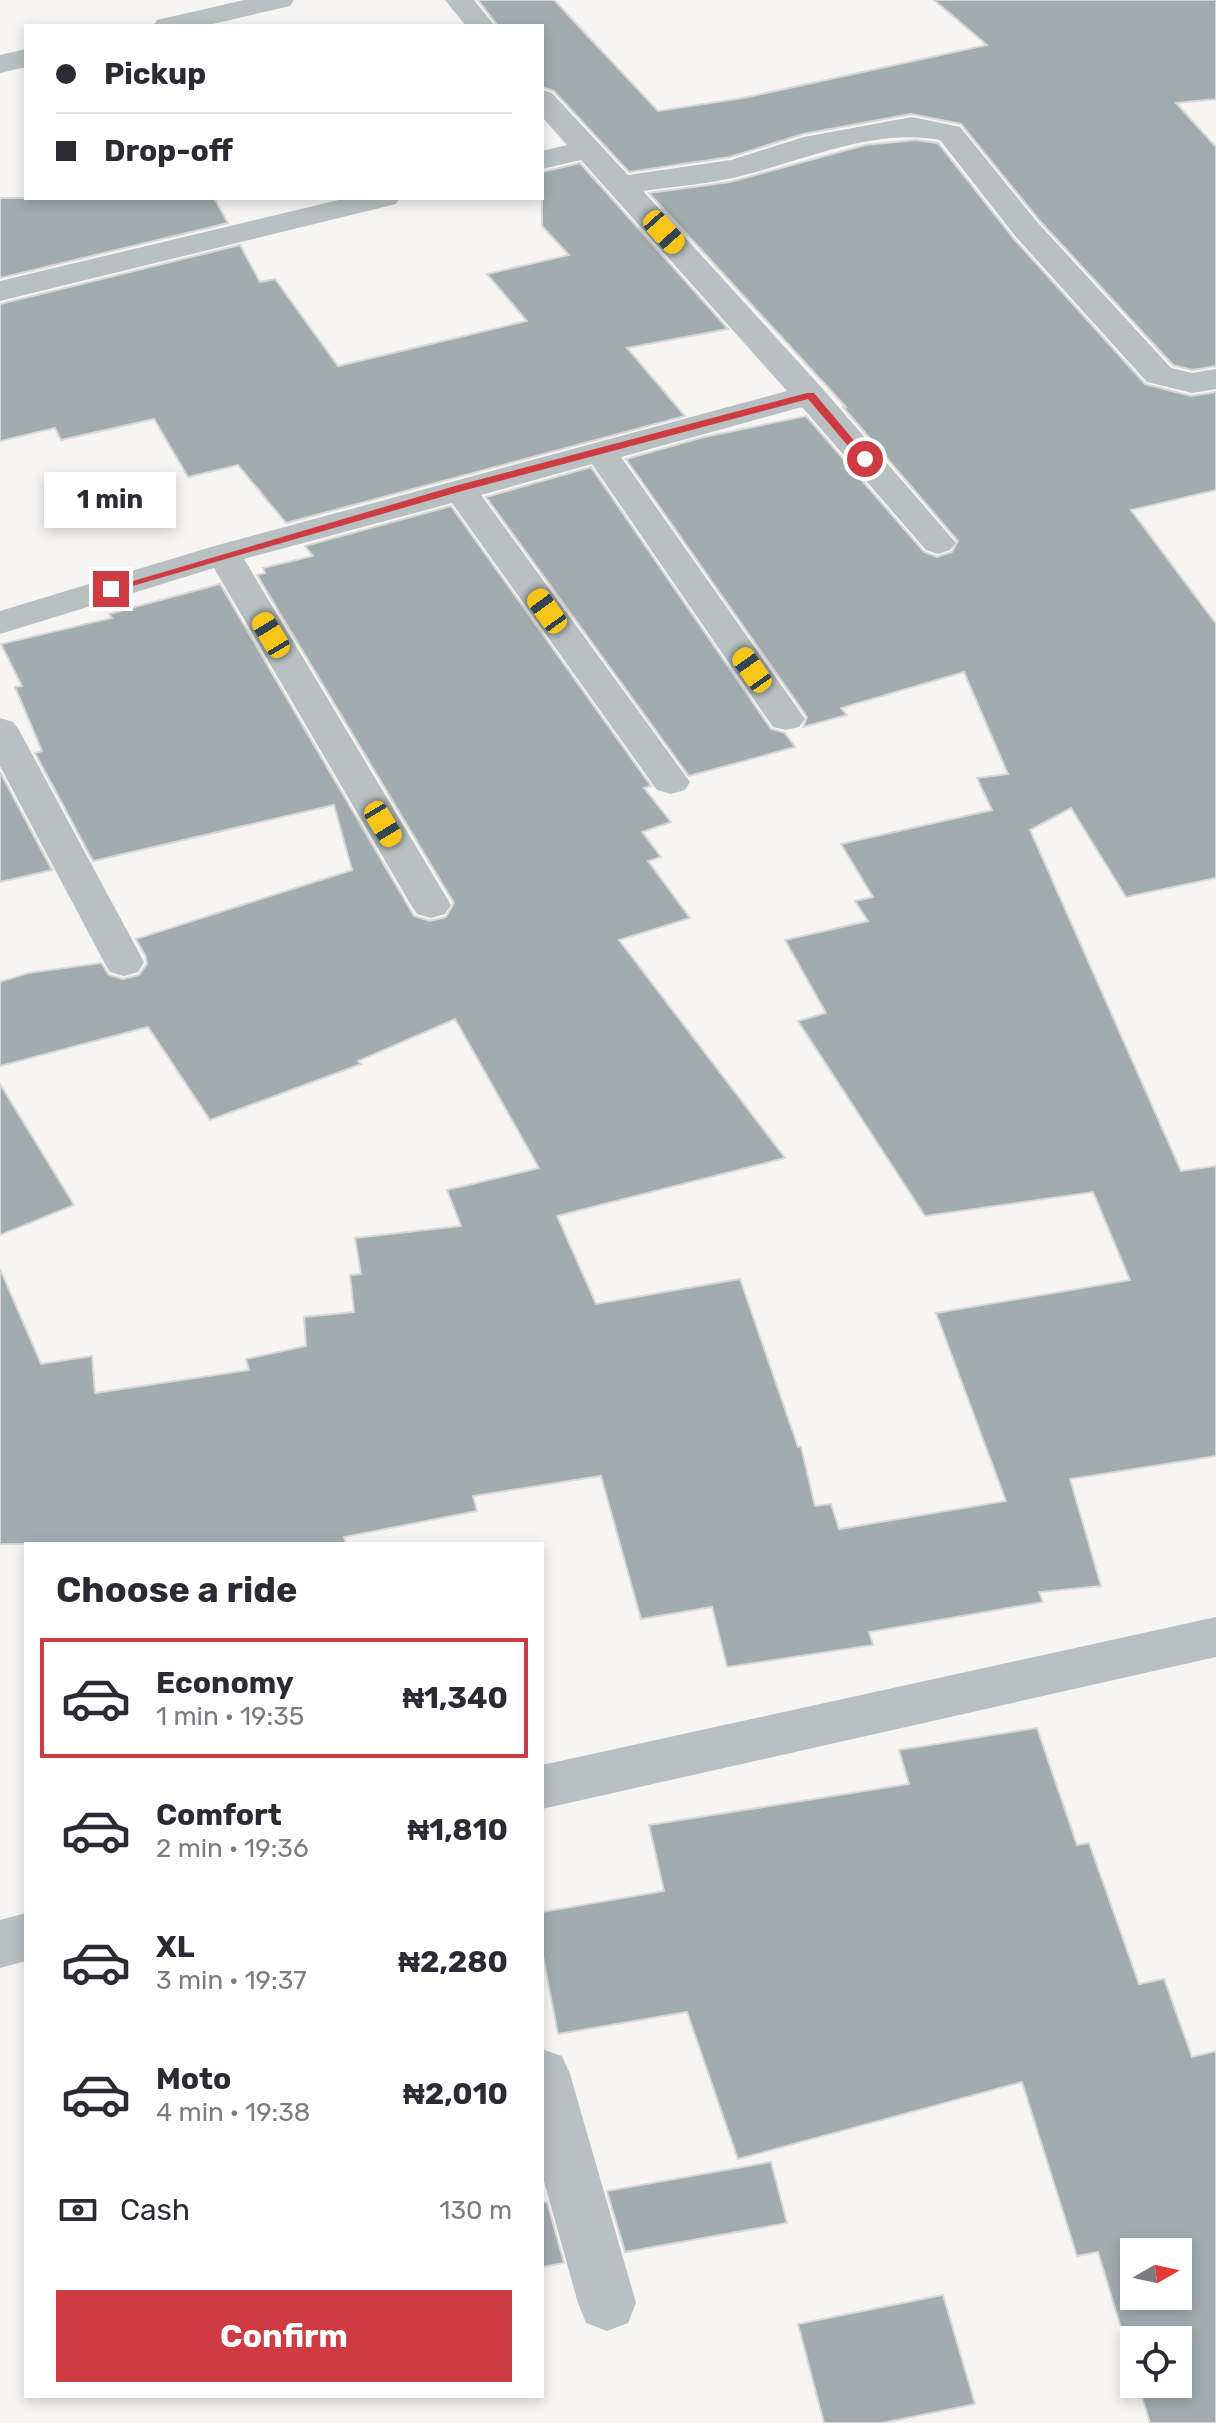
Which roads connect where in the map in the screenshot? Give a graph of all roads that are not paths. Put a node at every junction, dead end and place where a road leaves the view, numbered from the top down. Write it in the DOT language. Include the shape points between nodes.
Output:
graph roads {
  1 [pos="280,0"];
  2 [pos="459,0"];
  3 [pos="176,24"];
  4 [pos="479,24"];
  5 [pos="24,58"];
  6 [pos="0,64"];
  7 [pos="544,101"];
  8 [pos="585,150"];
  9 [pos="544,160"];
  10 [pos="622,185"];
  11 [pos="377,200"];
  12 [pos="0,291"];
  13 [pos="1216,379"];
  14 [pos="810,395"];
  15 [pos="599,450"];
  16 [pos="459,488"];
  17 [pos="938,543"];
  18 [pos="223,554"];
  19 [pos="0,623"];
  20 [pos="786,719"];
  21 [pos="0,730"];
  22 [pos="671,782"];
  23 [pos="431,905"];
  24 [pos="124,962"];
  25 [pos="1216,1637"];
  26 [pos="544,1787"];
  27 [pos="24,1938"];
  28 [pos="0,1944"];
  29 [pos="544,2081"];
  30 [pos="607,2303"];
  1 -- 3 [label="street"];
  2 -- 4 [label="street"];
  5 -- 6 [label="street"];
  7 -- 8 [label="street"];
  8 -- 9 [label="street"];
  8 -- 10 [label="street"];
  10 -- 13 [label="street" via="736,168 804,146 912,126 950,133 1027,230 1159,375 1192,383"];
  10 -- 14 [label="street"];
  11 -- 12 [label="street"];
  14 -- 15 [label="street"];
  14 -- 17 [label="street"];
  15 -- 16 [label="street"];
  15 -- 20 [label="street"];
  16 -- 18 [label="street"];
  16 -- 22 [label="street"];
  18 -- 19 [label="street"];
  18 -- 23 [label="street"];
  21 -- 24 [label="street"];
  25 -- 26 [label="street"];
  27 -- 28 [label="street"];
  29 -- 30 [label="street"];
}
